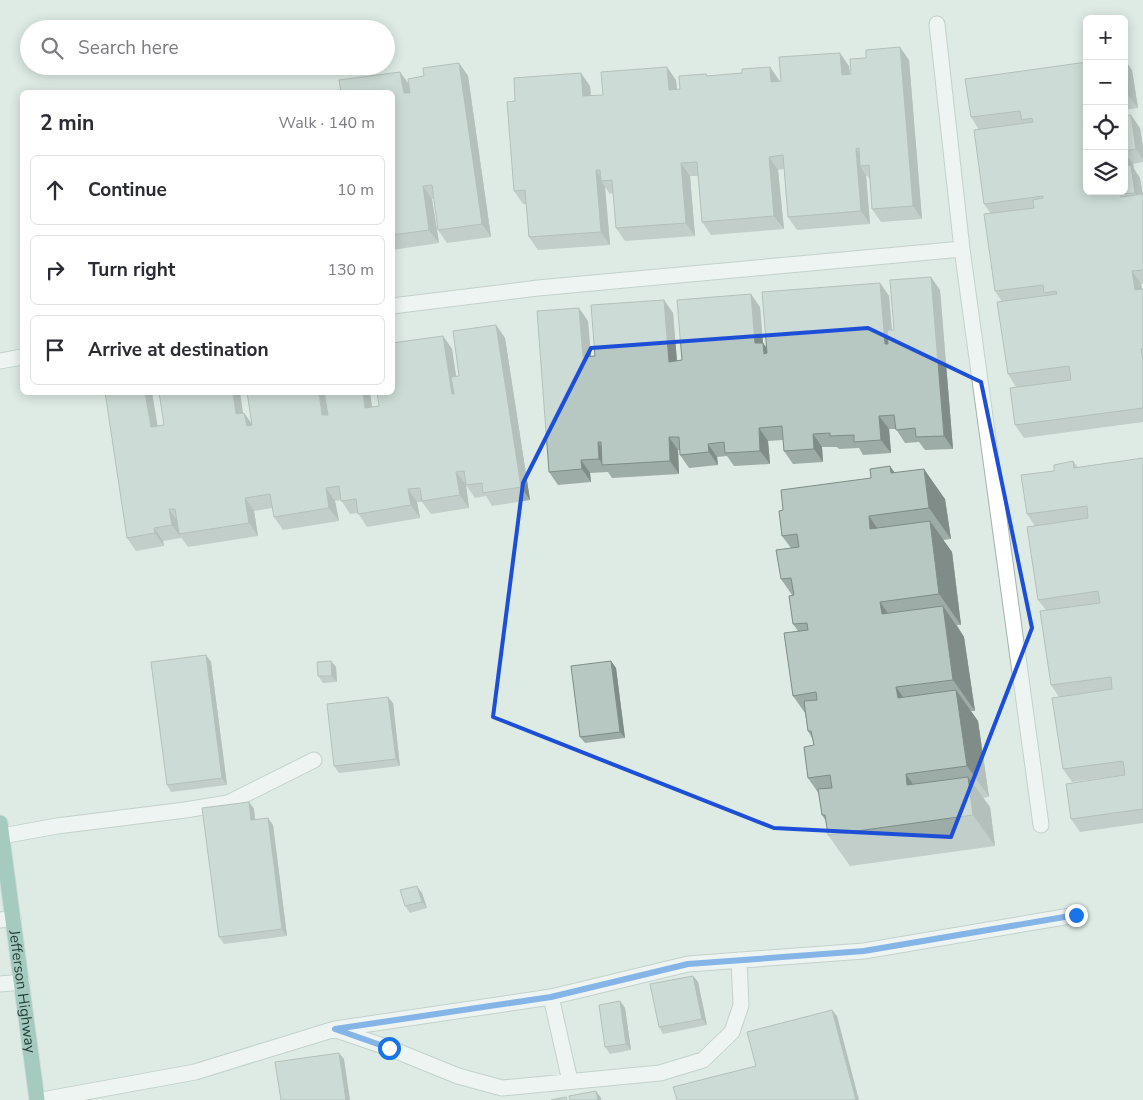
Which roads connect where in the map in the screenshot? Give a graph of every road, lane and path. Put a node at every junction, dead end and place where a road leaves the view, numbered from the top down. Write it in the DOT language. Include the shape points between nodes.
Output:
graph roads {
  1 [pos="937,24"];
  2 [pos="962,249"];
  3 [pos="395,306"];
  4 [pos="20,357"];
  5 [pos="0,361"];
  6 [pos="314,760"];
  7 [pos="1041,825"];
  8 [pos="1,829"];
  9 [pos="1076,915"];
  10 [pos="7,919"];
  11 [pos="739,960"];
  12 [pos="22,982"];
  13 [pos="0,984"];
  14 [pos="551,997"];
  15 [pos="335,1029"];
  16 [pos="570,1081"];
  17 [pos="37,1100"];
  18 [pos="42,1100"];
  1 -- 2 [label="street"];
  2 -- 3 [label="street" via="538,288"];
  2 -- 7 [label="street"];
  4 -- 5 [label="street"];
  6 -- 8 [label="street" via="228,803 58,826"];
  8 -- 10 [label="main road, Jefferson Highway"];
  9 -- 11 [label="street" via="864,951"];
  10 -- 12 [label="main road, Jefferson Highway"];
  11 -- 14 [label="street" via="688,964"];
  11 -- 16 [label="street" via="741,1005 732,1032 702,1060 660,1073"];
  12 -- 13 [label="street"];
  12 -- 17 [label="main road, Jefferson Highway"];
  14 -- 15 [label="street"];
  14 -- 16 [label="street"];
  15 -- 16 [label="street" via="458,1076 502,1088"];
  15 -- 18 [label="street" via="195,1072"];
}
